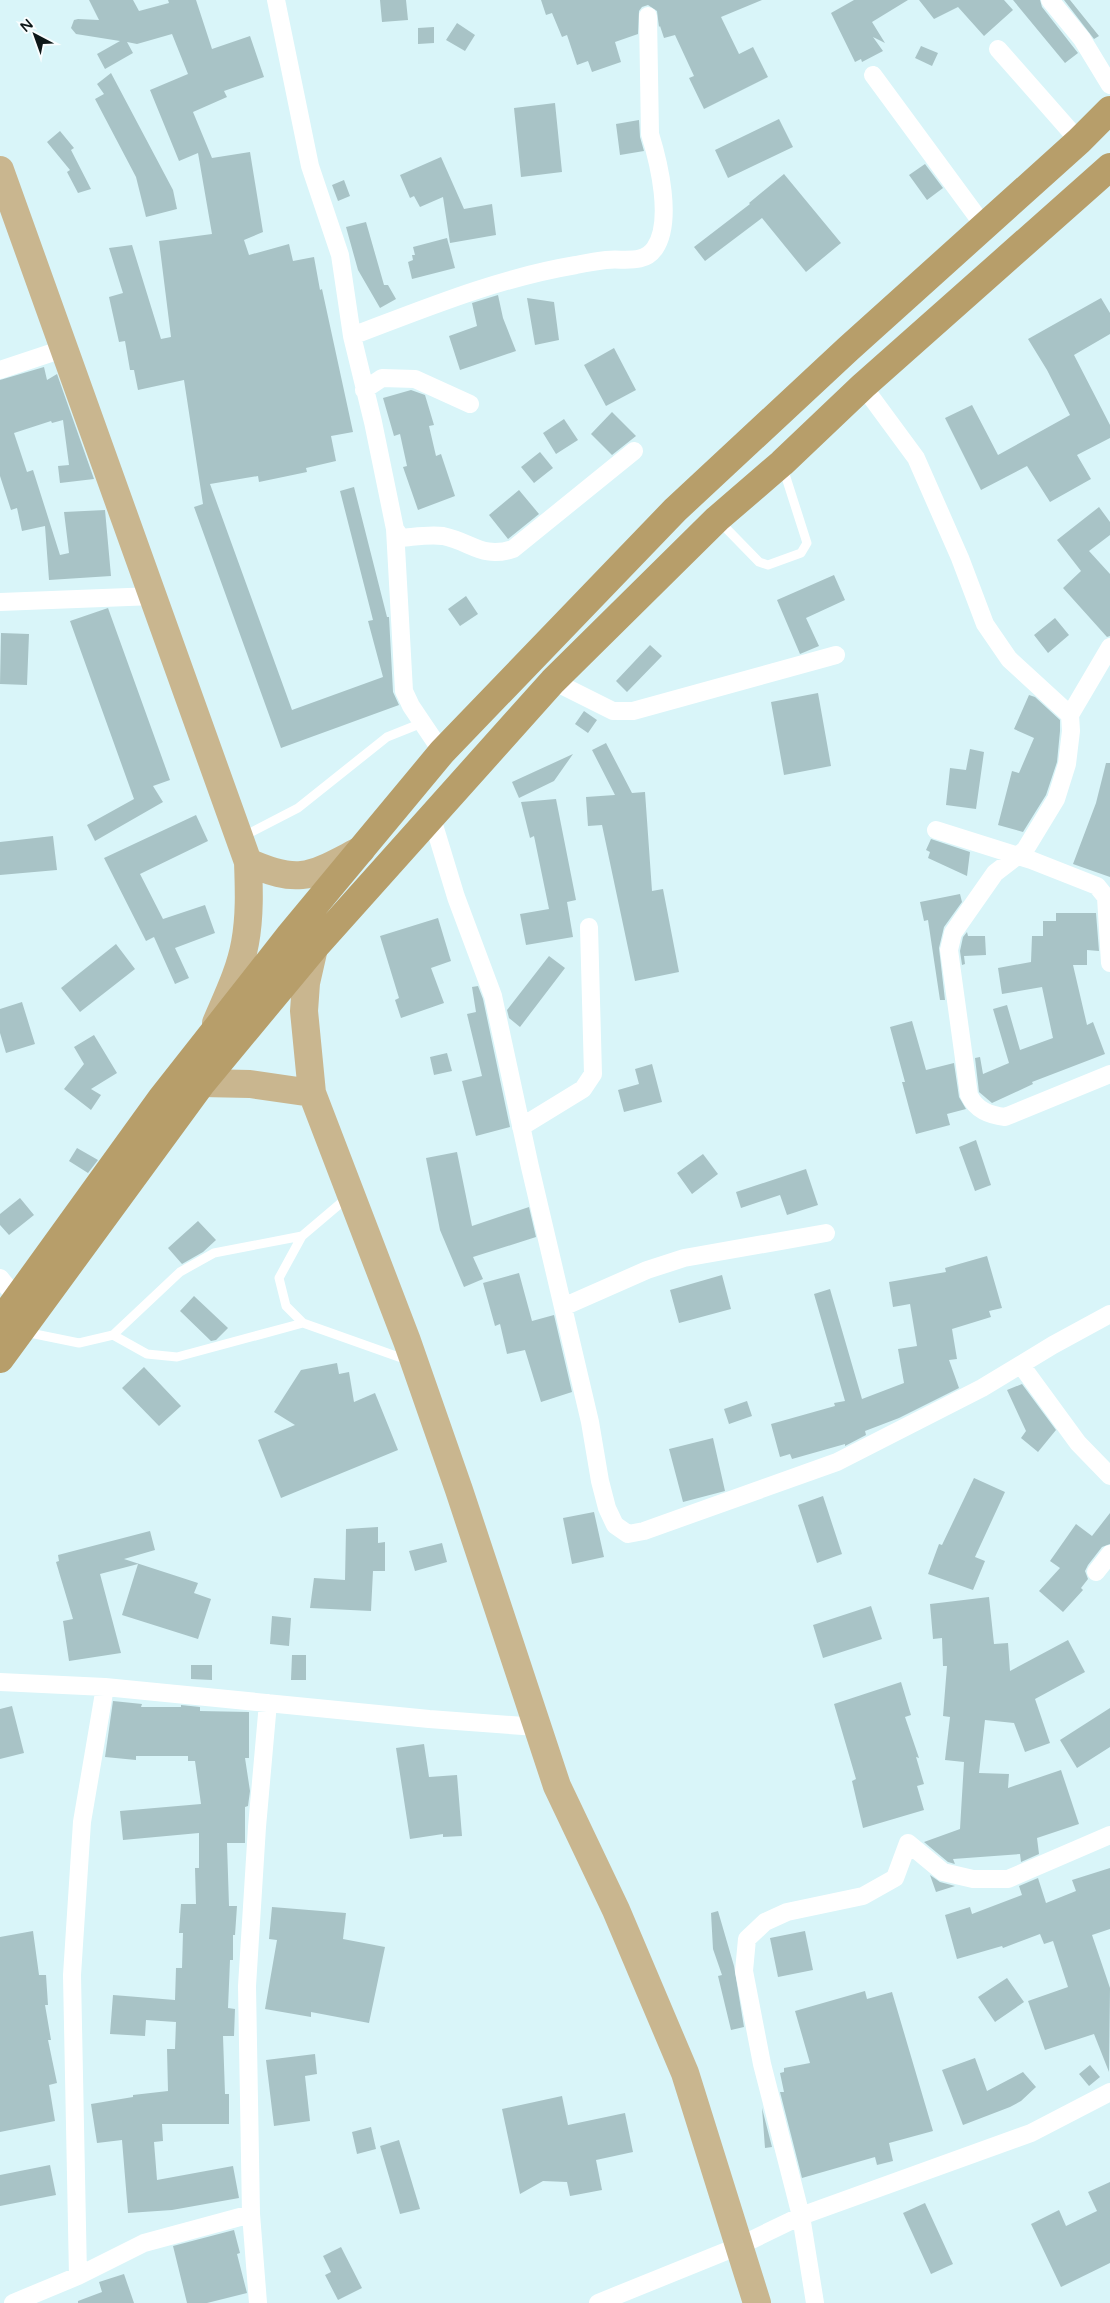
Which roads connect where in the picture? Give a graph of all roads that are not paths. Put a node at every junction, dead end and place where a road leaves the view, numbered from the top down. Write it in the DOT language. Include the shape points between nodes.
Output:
graph roads {
  1 [pos="276,0"];
  2 [pos="1050,0"];
  3 [pos="648,16"];
  4 [pos="998,49"];
  5 [pos="873,75"];
  6 [pos="1110,85"];
  7 [pos="1110,110"];
  8 [pos="1079,141"];
  9 [pos="1110,167"];
  10 [pos="0,170"];
  11 [pos="984,226"];
  12 [pos="352,336"];
  13 [pos="63,349"];
  14 [pos="0,370"];
  15 [pos="863,386"];
  16 [pos="364,390"];
  17 [pos="470,404"];
  18 [pos="634,451"];
  19 [pos="782,463"];
  20 [pos="717,518"];
  21 [pos="395,528"];
  22 [pos="154,596"];
  23 [pos="0,602"];
  24 [pos="1110,647"];
  25 [pos="836,655"];
  26 [pos="553,680"];
  27 [pos="1070,715"];
  28 [pos="422,723"];
  29 [pos="442,752"];
  30 [pos="431,815"];
  31 [pos="936,830"];
  32 [pos="244,850"];
  33 [pos="360,850"];
  34 [pos="1017,857"];
  35 [pos="589,927"];
  36 [pos="314,948"];
  37 [pos="1110,964"];
  38 [pos="209,1038"];
  39 [pos="1110,1074"];
  40 [pos="202,1083"];
  41 [pos="312,1093"];
  42 [pos="521,1128"];
  43 [pos="351,1195"];
  44 [pos="826,1234"];
  45 [pos="302,1236"];
  46 [pos="9,1288"];
  47 [pos="563,1306"];
  48 [pos="1110,1314"];
  49 [pos="302,1323"];
  50 [pos="10,1327"];
  51 [pos="113,1335"];
  52 [pos="0,1359"];
  53 [pos="414,1363"];
  54 [pos="1021,1365"];
  55 [pos="1110,1476"];
  56 [pos="1110,1554"];
  57 [pos="1096,1572"];
  58 [pos="0,1682"];
  59 [pos="104,1686"];
  60 [pos="268,1703"];
  61 [pos="537,1727"];
  62 [pos="1110,1835"];
  63 [pos="1110,2092"];
  64 [pos="251,2214"];
  65 [pos="801,2216"];
  66 [pos="739,2246"];
  67 [pos="78,2276"];
  68 [pos="13,2303"];
  69 [pos="258,2303"];
  70 [pos="598,2303"];
  71 [pos="757,2303"];
  72 [pos="815,2303"];
  1 -- 12 [label="street" via="310,166 340,255"];
  2 -- 6 [label="street" via="1082,39"];
  3 -- 12 [label="street" via="650,134 656,152 665,218 662,235 654,250 639,259 607,260 536,272 467,292"];
  4 -- 8 [label="street"];
  5 -- 11 [label="street"];
  7 -- 8 [label="highway"];
  8 -- 11 [label="highway"];
  9 -- 15 [label="highway"];
  10 -- 13 [label="main road"];
  11 -- 29 [label="highway" via="675,510"];
  12 -- 16 [label="street"];
  13 -- 14 [label="street"];
  13 -- 22 [label="main road"];
  15 -- 19 [label="highway"];
  15 -- 27 [label="street" via="916,458 985,624 1009,658"];
  16 -- 17 [label="street" via="382,378 415,379"];
  16 -- 21 [label="street" via="374,422"];
  18 -- 21 [label="street" via="514,549 492,553 440,536 400,538"];
  19 -- 20 [label="highway"];
  19 -- 20 [label="lane" via="807,543 801,553 768,565 759,562"];
  20 -- 26 [label="highway"];
  21 -- 28 [label="street" via="404,691"];
  22 -- 23 [label="street"];
  22 -- 32 [label="main road"];
  24 -- 27 [label="street"];
  25 -- 26 [label="street" via="633,711 613,711"];
  26 -- 30 [label="highway"];
  27 -- 34 [label="street" via="1067,764 1056,799 1025,850"];
  28 -- 29 [label="street"];
  28 -- 32 [label="lane" via="387,737"];
  29 -- 33 [label="highway"];
  30 -- 36 [label="highway"];
  30 -- 42 [label="street" via="456,897 493,996"];
  31 -- 34 [label="street"];
  32 -- 33 [label="main road" via="272,873 293,876 316,873"];
  32 -- 38 [label="main road" via="249,910 245,943 237,975"];
  33 -- 38 [label="highway"];
  34 -- 37 [label="street" via="1097,886 1106,897"];
  34 -- 39 [label="street" via="995,873 953,933 949,950 969,1095 973,1104 982,1110 1005,1117"];
  35 -- 42 [label="street" via="593,1074 584,1089"];
  36 -- 40 [label="highway"];
  36 -- 41 [label="main road" via="304,1011"];
  38 -- 46 [label="highway"];
  40 -- 41 [label="main road" via="250,1084"];
  40 -- 50 [label="highway"];
  41 -- 43 [label="main road"];
  42 -- 47 [label="street"];
  43 -- 45 [label="lane"];
  43 -- 53 [label="main road"];
  44 -- 47 [label="street" via="684,1258"];
  45 -- 49 [label="lane" via="279,1278 286,1306"];
  45 -- 51 [label="lane" via="214,1253 180,1272"];
  46 -- 50 [label="highway"];
  47 -- 54 [label="street" via="607,1508 615,1525 628,1534 837,1462"];
  48 -- 54 [label="street"];
  49 -- 51 [label="lane" via="177,1357 146,1354"];
  49 -- 53 [label="lane"];
  50 -- 51 [label="lane" via="79,1343"];
  50 -- 52 [label="highway"];
  53 -- 61 [label="main road" via="466,1509"];
  54 -- 55 [label="street" via="1078,1443"];
  56 -- 57 [label="street"];
  58 -- 59 [label="street"];
  59 -- 60 [label="street"];
  59 -- 67 [label="street" via="82,1822 72,1975"];
  60 -- 61 [label="street"];
  60 -- 64 [label="street" via="247,1986"];
  61 -- 66 [label="main road" via="557,1786 616,1910 685,2073"];
  62 -- 65 [label="street" via="1008,1880 973,1879 943,1872 908,1843 895,1878 863,1896 787,1912 765,1922 748,1939 744,1971 762,2064"];
  63 -- 65 [label="street" via="1031,2133"];
  64 -- 67 [label="street" via="144,2243"];
  64 -- 69 [label="street"];
  65 -- 66 [label="street"];
  65 -- 72 [label="street"];
  66 -- 70 [label="street"];
  66 -- 71 [label="main road"];
  67 -- 68 [label="street"];
}
